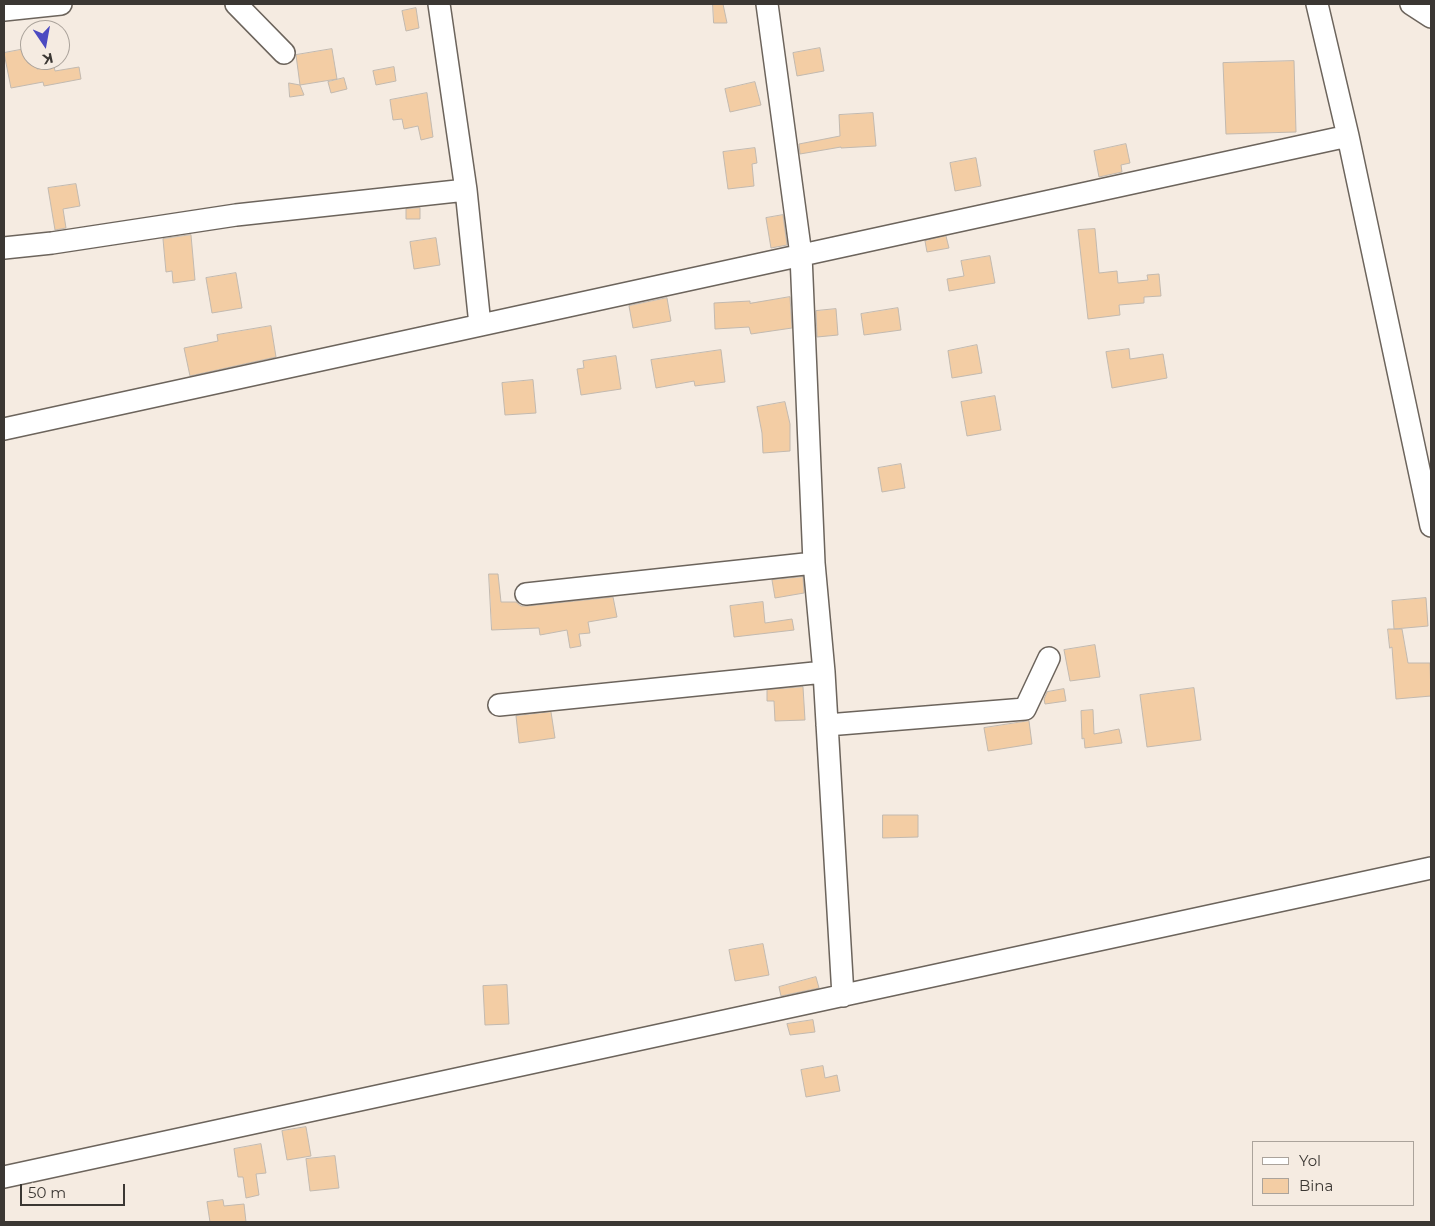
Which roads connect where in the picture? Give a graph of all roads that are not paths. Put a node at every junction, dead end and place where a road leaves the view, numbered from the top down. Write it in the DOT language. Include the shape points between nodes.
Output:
graph roads {
  1 [pos="61,4"];
  2 [pos="236,4"];
  3 [pos="439,4"];
  4 [pos="767,4"];
  5 [pos="1317,4"];
  6 [pos="1412,4"];
  7 [pos="4,10"];
  8 [pos="1431,17"];
  9 [pos="284,53"];
  10 [pos="1348,136"];
  11 [pos="466,190"];
  12 [pos="4,248"];
  13 [pos="800,255"];
  14 [pos="480,325"];
  15 [pos="4,429"];
  16 [pos="1431,526"];
  17 [pos="814,563"];
  18 [pos="526,594"];
  19 [pos="1049,658"];
  20 [pos="824,672"];
  21 [pos="498,705"];
  22 [pos="828,725"];
  23 [pos="1431,868"];
  24 [pos="843,996"];
  25 [pos="4,1177"];
  1 -- 7 [label="street"];
  2 -- 9 [label="street"];
  3 -- 11 [label="street"];
  4 -- 13 [label="street"];
  5 -- 10 [label="street"];
  6 -- 8 [label="street"];
  10 -- 13 [label="street"];
  10 -- 16 [label="street"];
  11 -- 12 [label="street" via="236,215"];
  11 -- 14 [label="street"];
  13 -- 14 [label="street"];
  13 -- 17 [label="street"];
  14 -- 15 [label="street"];
  17 -- 18 [label="street"];
  17 -- 20 [label="street"];
  19 -- 22 [label="street" via="1025,709"];
  20 -- 21 [label="street"];
  20 -- 22 [label="street"];
  22 -- 24 [label="street"];
  23 -- 24 [label="street"];
  24 -- 25 [label="street"];
}
